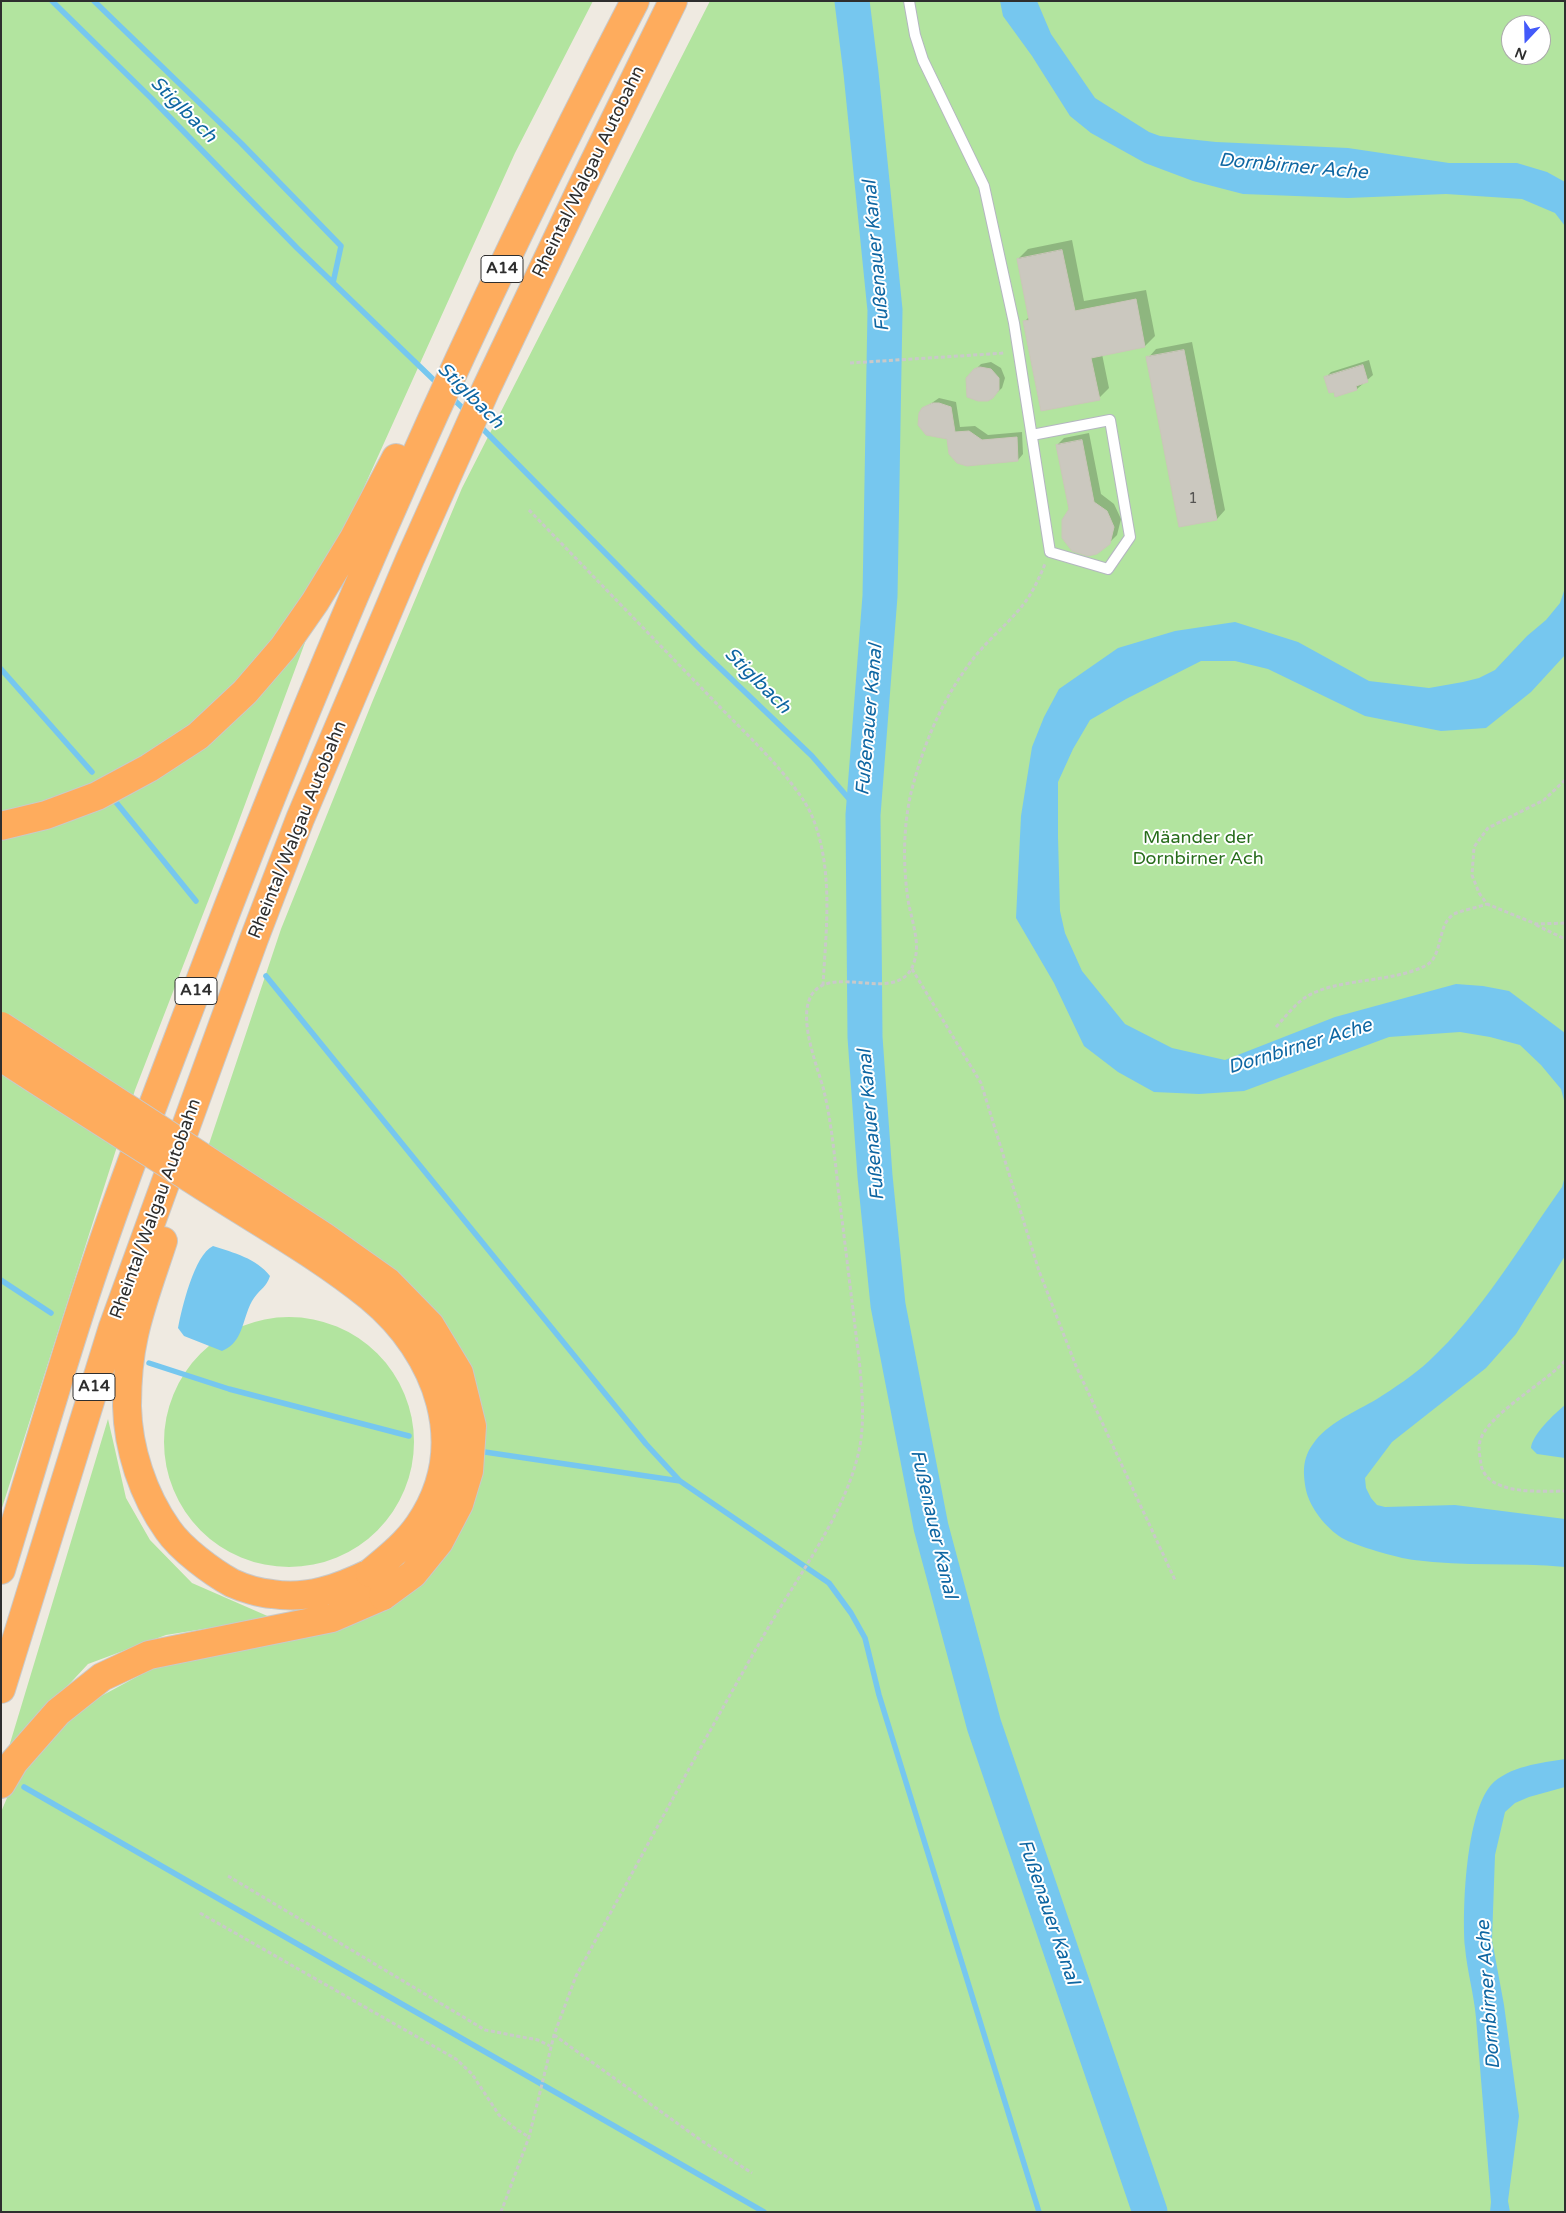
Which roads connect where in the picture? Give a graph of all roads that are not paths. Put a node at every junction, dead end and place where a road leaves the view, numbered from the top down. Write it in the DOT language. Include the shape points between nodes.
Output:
graph roads {
  1 [pos="635,1"];
  2 [pos="673,1"];
  3 [pos="909,1"];
  4 [pos="429,425"];
  5 [pos="1032,435"];
  6 [pos="1,826"];
  7 [pos="1,1026"];
  8 [pos="1,1057"];
  9 [pos="200,1089"];
  10 [pos="1,1570"];
  11 [pos="1,1690"];
  12 [pos="1,1784"];
  1 -- 4 [label="highway, Rheintal/Walgau Autobahn / A14" via="548,172"];
  2 -- 9 [label="highway, Rheintal/Walgau Autobahn / A14" via="580,189 410,559 300,819"];
  3 -- 5 [label="lane" via="923,60 984,186"];
  4 -- 6 [label="highway" via="394,460 354,538 315,602 283,648 238,699 198,736 98,796 46,816"];
  4 -- 10 [label="highway, Rheintal/Walgau Autobahn / A14" via="364,571 260,822 164,1075 87,1291"];
  5 -- 5 [label="lane" via="1050,552 1108,570 1130,537 1110,420"];
  7 -- 12 [label="highway, bridge" via="323,1236 388,1282 430,1325 459,1373 472,1426 469,1471 459,1504 439,1542 413,1574 383,1596 332,1618 149,1655 102,1677 58,1712 14,1762"];
  8 -- 9 [label="highway, bridge" via="316,1258 370,1297 407,1334 431,1372 444,1414 447,1451 436,1494 419,1525 398,1550 370,1573 338,1588 304,1595 272,1594 233,1584 199,1561 168,1532 139,1472 130,1437 127,1406 133,1335 177,1194"];
  9 -- 11 [label="highway, Rheintal/Walgau Autobahn / A14" via="113,1327"];
}
